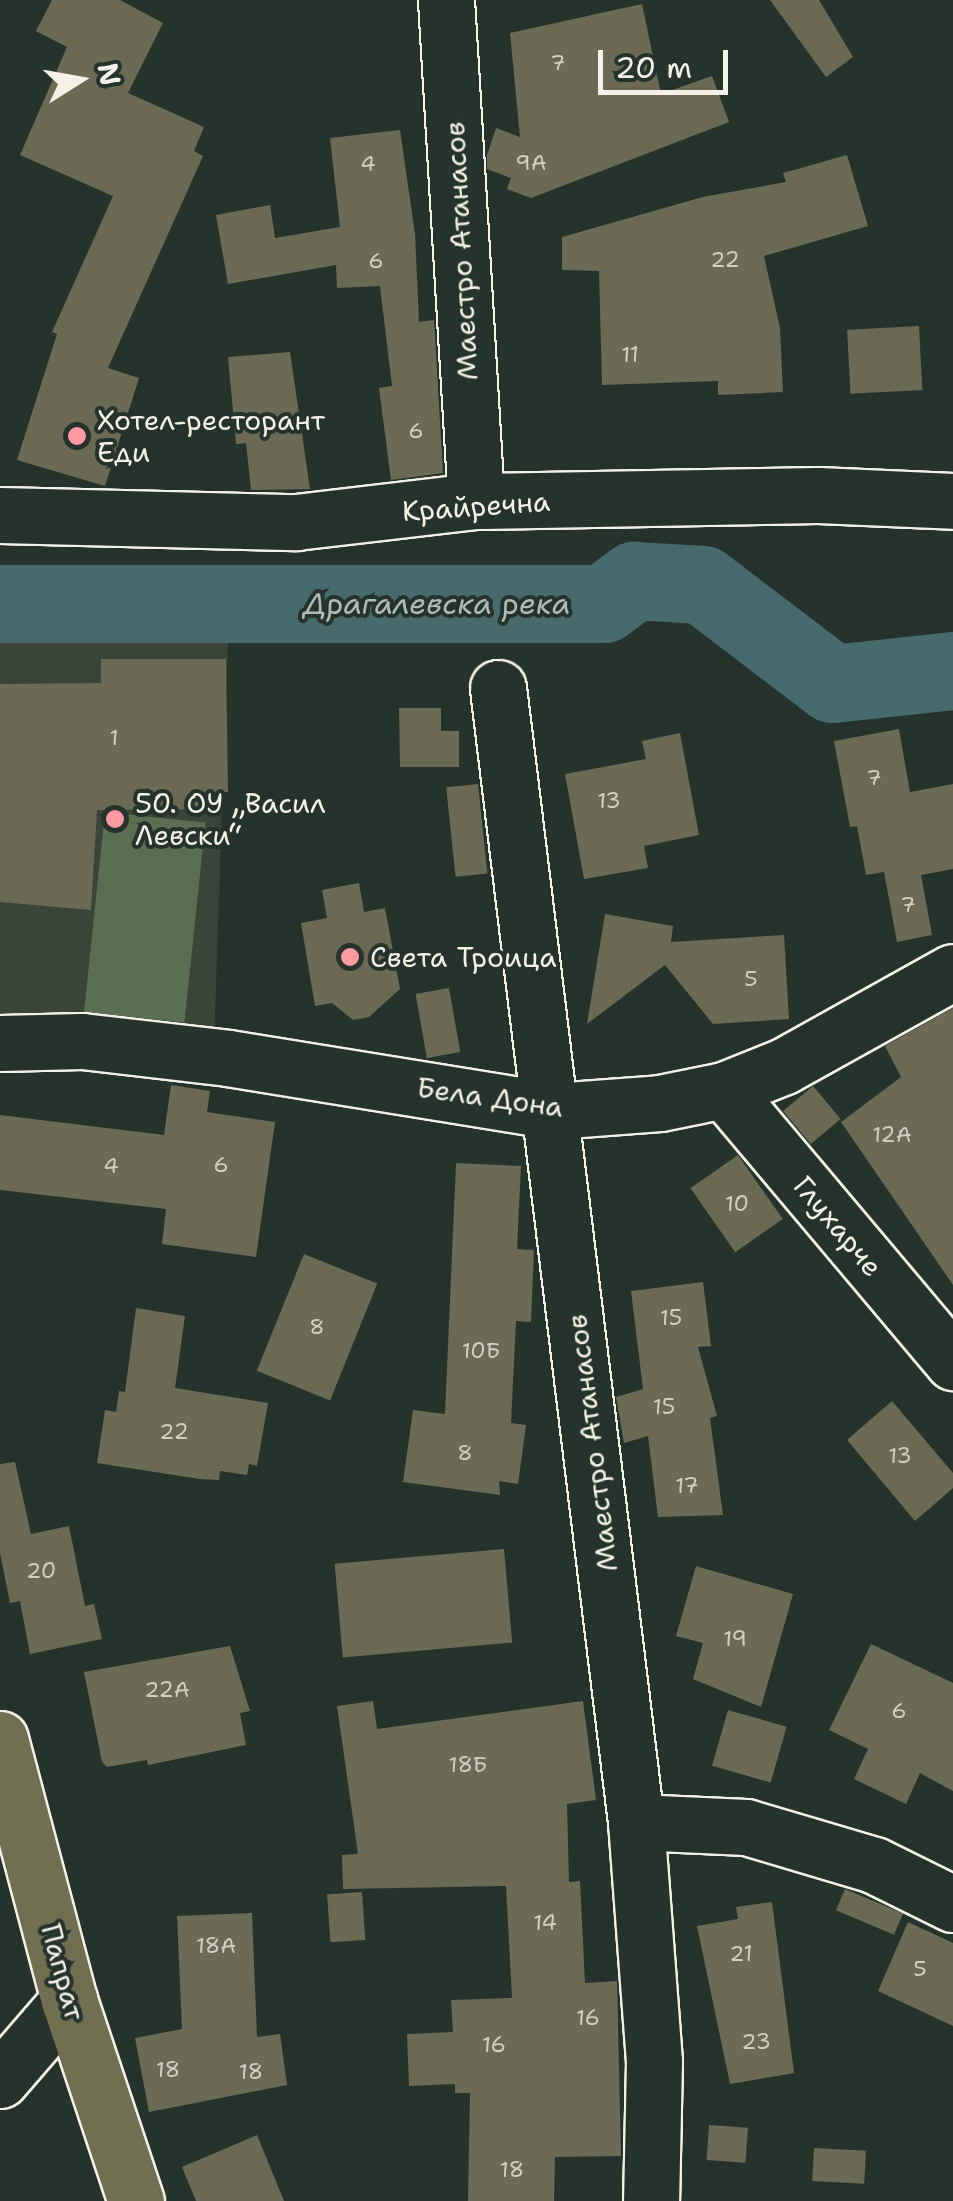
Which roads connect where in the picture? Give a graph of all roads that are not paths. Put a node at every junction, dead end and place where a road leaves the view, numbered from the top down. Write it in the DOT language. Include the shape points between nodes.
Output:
graph roads {
  1 [pos="446,0"];
  2 [pos="953,500"];
  3 [pos="476,502"];
  4 [pos="0,515"];
  5 [pos="498,688"];
  6 [pos="953,972"];
  7 [pos="0,1043"];
  8 [pos="724,1090"];
  9 [pos="554,1110"];
  10 [pos="953,1362"];
  11 [pos="2,1755"];
  12 [pos="636,1822"];
  13 [pos="953,1904"];
  14 [pos="69,2000"];
  15 [pos="0,2080"];
  16 [pos="136,2201"];
  17 [pos="651,2201"];
  1 -- 3 [label="street, Маестро Атанасов"];
  2 -- 3 [label="street, Крайречна" via="818,495"];
  3 -- 4 [label="street, Крайречна" via="296,522"];
  5 -- 9 [label="street, Маестро Атанасов"];
  6 -- 8 [label="street, Бела Дона" via="784,1066"];
  7 -- 9 [label="street, Бела Дона" via="82,1041 228,1058"];
  8 -- 9 [label="street, Бела Дона" via="660,1103"];
  8 -- 10 [label="street, Глухарче"];
  9 -- 12 [label="street, Маестро Атанасов"];
  11 -- 14 [label="main road, Папрат"];
  12 -- 13 [label="street" via="746,1827 874,1865"];
  12 -- 17 [label="street, Маестро Атанасов" via="654,2060"];
  14 -- 15 [label="street"];
  14 -- 16 [label="main road, Папрат"];
}
